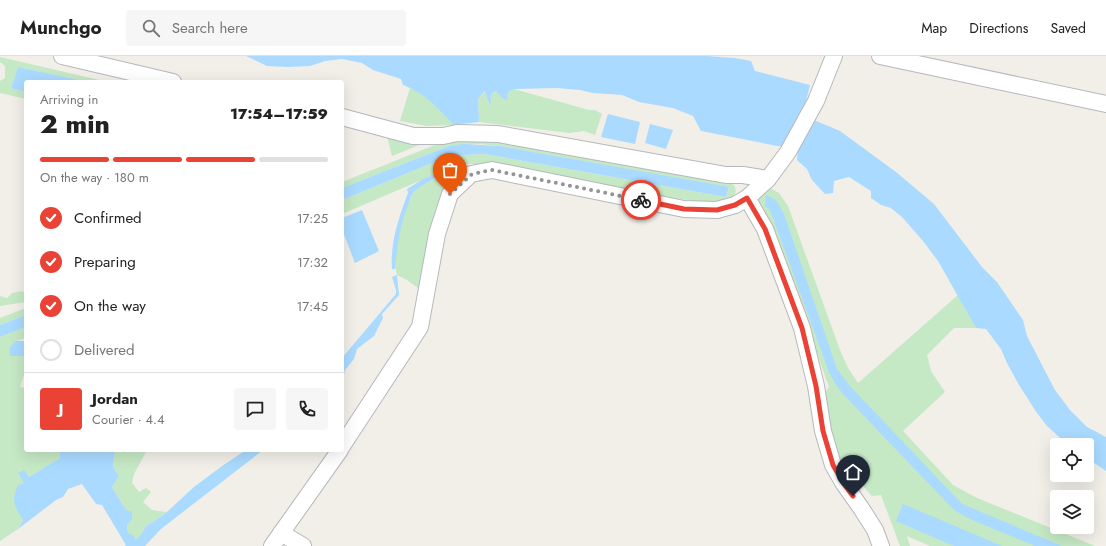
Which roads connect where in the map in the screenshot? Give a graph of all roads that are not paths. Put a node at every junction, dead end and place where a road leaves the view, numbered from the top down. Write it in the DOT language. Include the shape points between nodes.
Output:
graph roads {
  1 [pos="62,56"];
  2 [pos="834,56"];
  3 [pos="880,56"];
  4 [pos="164,80"];
  5 [pos="1106,104"];
  6 [pos="344,118"];
  7 [pos="768,179"];
  8 [pos="747,198"];
  9 [pos="344,443"];
  10 [pos="339,452"];
  11 [pos="276,540"];
  12 [pos="303,546"];
  13 [pos="881,546"];
  1 -- 4 [label="street"];
  2 -- 7 [label="street" via="816,101 788,152"];
  3 -- 5 [label="street"];
  6 -- 7 [label="street" via="412,136 498,134 726,176 743,175"];
  7 -- 8 [label="street"];
  8 -- 9 [label="street" via="735,205 717,210 684,209 492,170 472,174 450,194 437,234 420,327"];
  8 -- 13 [label="street" via="765,229 802,328 816,386 823,431 833,465 865,513"];
  10 -- 11 [label="street"];
  11 -- 12 [label="street"];
}
